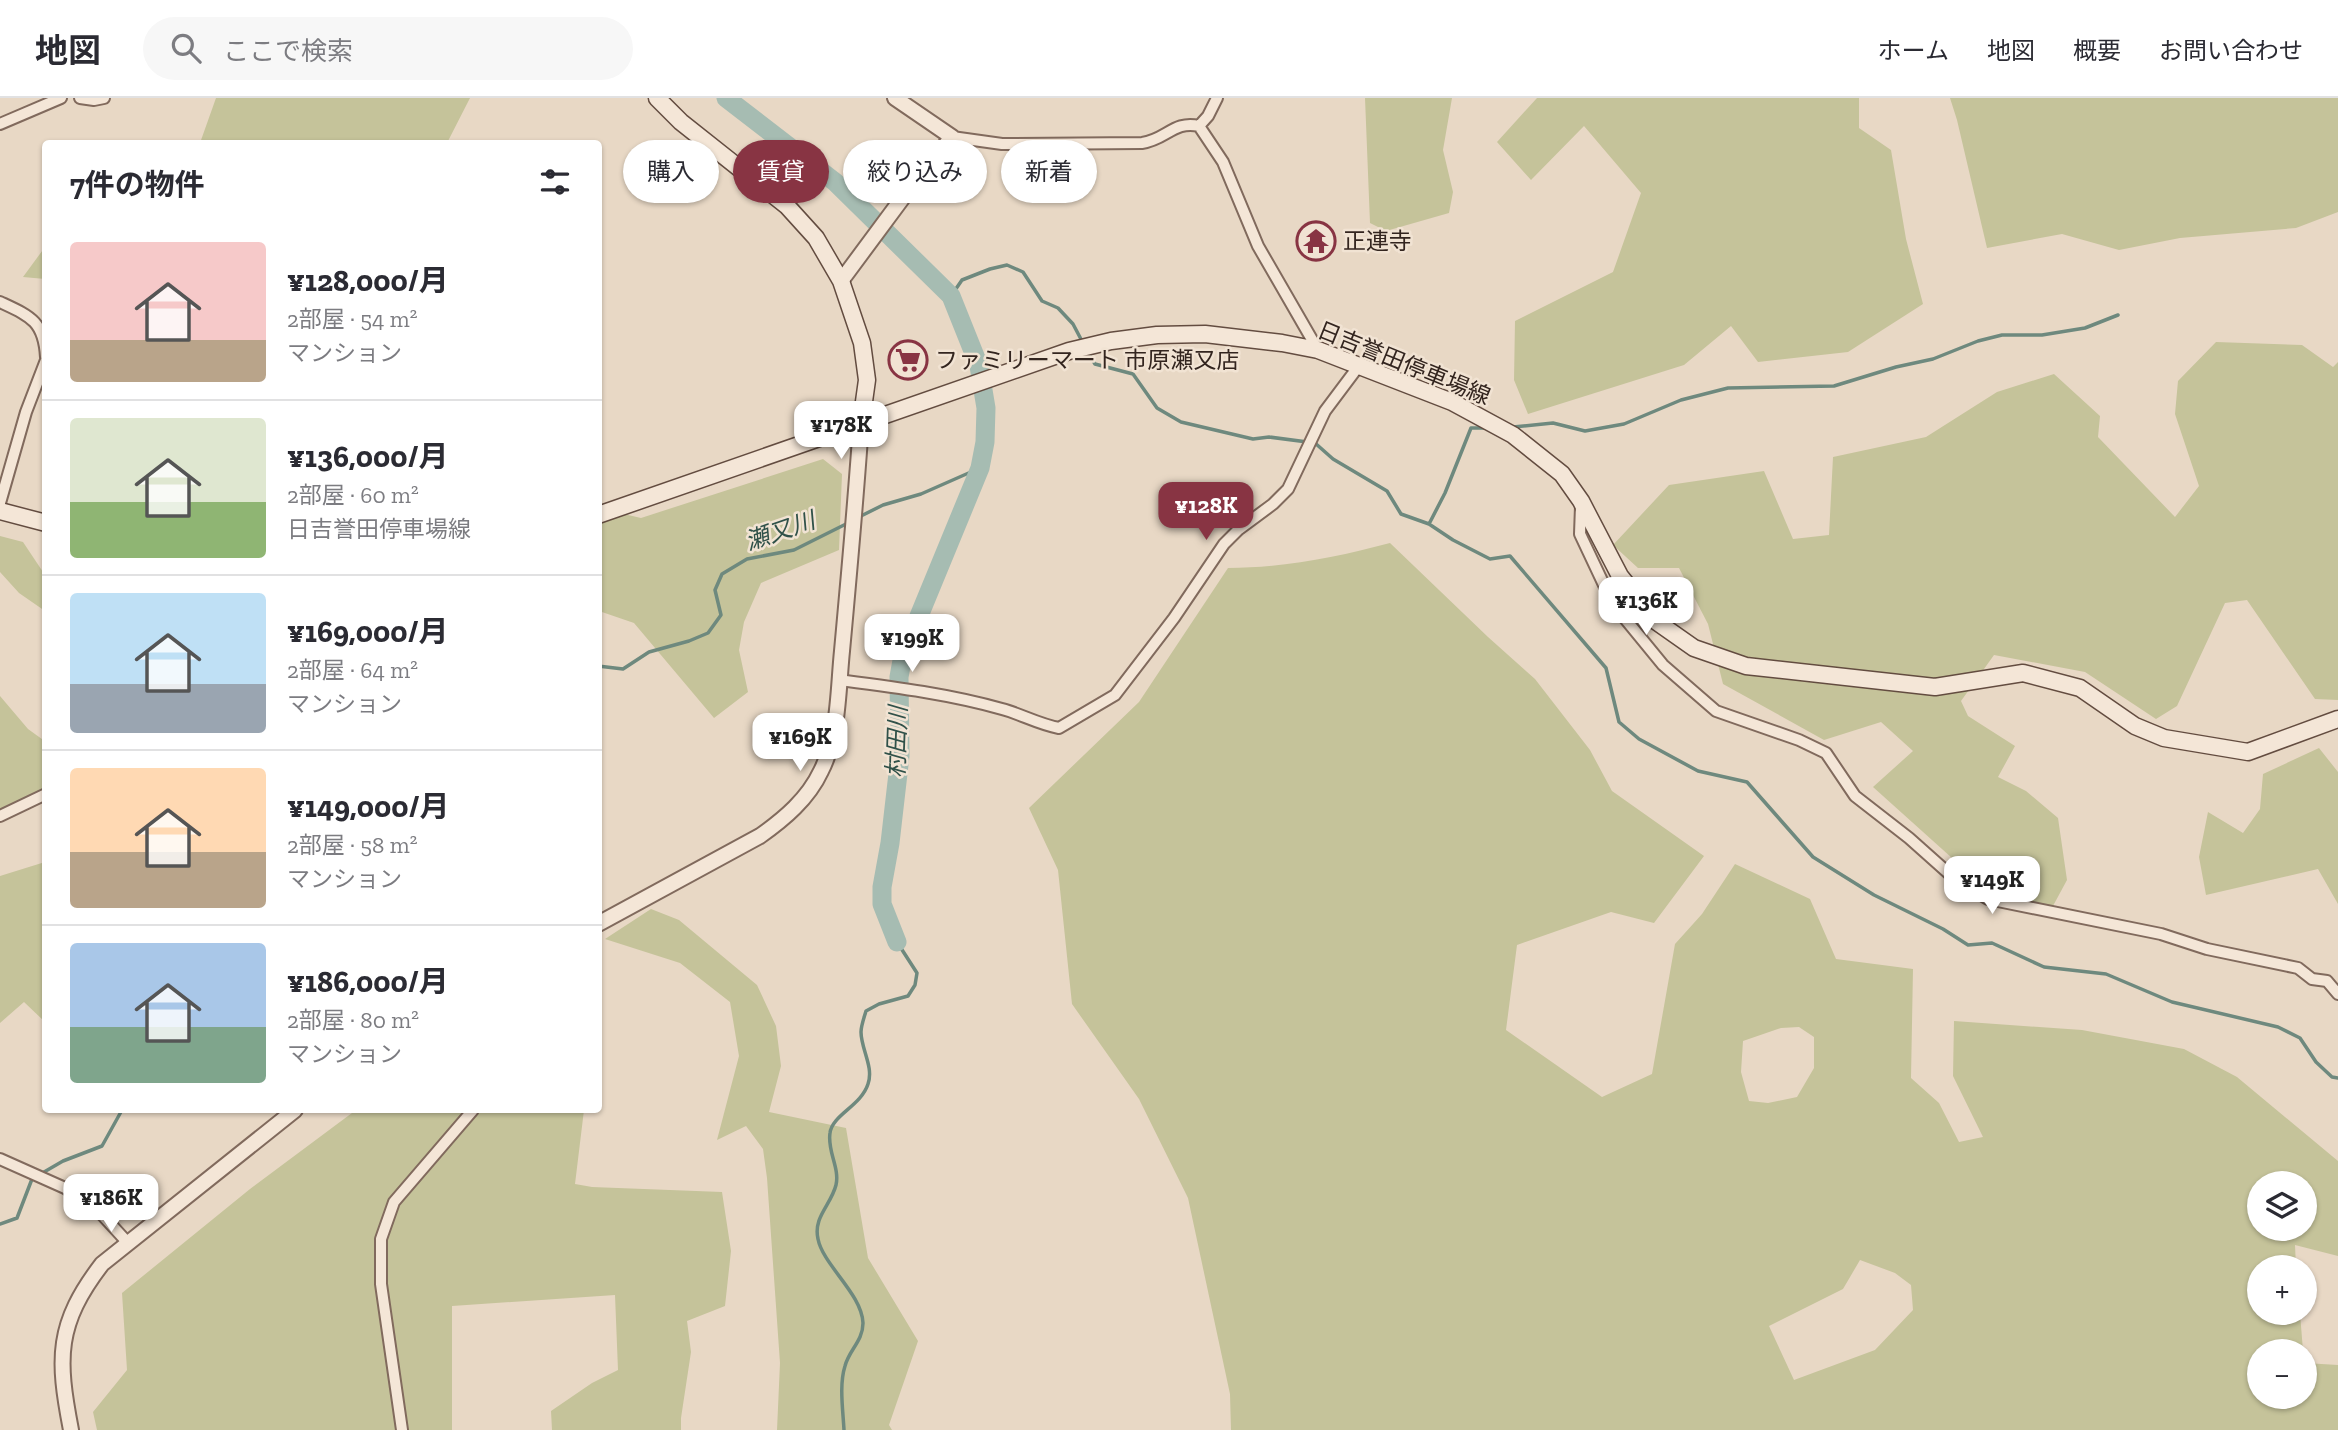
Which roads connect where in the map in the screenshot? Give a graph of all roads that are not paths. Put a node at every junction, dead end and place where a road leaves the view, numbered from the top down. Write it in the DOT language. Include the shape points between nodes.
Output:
graph roads {
  1 [pos="61,98"];
  2 [pos="80,98"];
  3 [pos="103,98"];
  4 [pos="657,98"];
  5 [pos="895,98"];
  6 [pos="1217,98"];
  7 [pos="0,124"];
  8 [pos="1199,126"];
  9 [pos="952,137"];
  10 [pos="841,281"];
  11 [pos="0,302"];
  12 [pos="42,335"];
  13 [pos="1318,350"];
  14 [pos="1358,367"];
  15 [pos="42,370"];
  16 [pos="861,423"];
  17 [pos="1581,501"];
  18 [pos="0,503"];
  19 [pos="0,511"];
  20 [pos="602,514"];
  21 [pos="42,522"];
  22 [pos="839,680"];
  23 [pos="2338,719"];
  24 [pos="42,796"];
  25 [pos="0,816"];
  26 [pos="602,922"];
  27 [pos="2338,994"];
  28 [pos="291,1113"];
  29 [pos="470,1113"];
  30 [pos="0,1159"];
  31 [pos="128,1243"];
  32 [pos="71,1430"];
  33 [pos="402,1430"];
  1 -- 7 [label="street"];
  2 -- 3 [label="street"];
  4 -- 10 [label="main road" via="787,206 816,238"];
  5 -- 9 [label="street"];
  6 -- 8 [label="street"];
  8 -- 9 [label="street" via="1180,125 1142,143 1002,144"];
  8 -- 13 [label="street" via="1223,162 1258,246"];
  9 -- 10 [label="street"];
  10 -- 16 [label="main road" via="865,357"];
  11 -- 12 [label="street" via="32,317"];
  13 -- 14 [label="main road, 日吉誉田停車場線"];
  13 -- 16 [label="main road, 日吉誉田停車場線" via="1205,334 1111,341"];
  14 -- 17 [label="main road, 日吉誉田停車場線" via="1452,402 1513,435 1562,474"];
  14 -- 22 [label="street" via="1325,411 1287,489 1224,544 1115,695 1059,727 937,694"];
  15 -- 18 [label="street"];
  16 -- 20 [label="main road, 日吉誉田停車場線"];
  16 -- 22 [label="street"];
  17 -- 23 [label="main road, 日吉誉田停車場線" via="1620,576 1657,622 1694,648 1746,666 1935,687 2024,673 2080,688 2136,726 2164,738 2248,752"];
  17 -- 27 [label="street" via="1580,534 1608,594 1663,665 1716,711 1826,753 1855,796 1955,879 1988,899 2298,968 2312,979 2326,981"];
  19 -- 21 [label="main road"];
  22 -- 26 [label="street" via="834,729 821,771 784,819"];
  24 -- 25 [label="street"];
  28 -- 31 [label="street"];
  29 -- 33 [label="street" via="394,1202 381,1239 381,1284"];
  30 -- 31 [label="street" via="95,1207"];
  31 -- 32 [label="street" via="102,1264 82,1290 69,1320 62,1372"];
}
